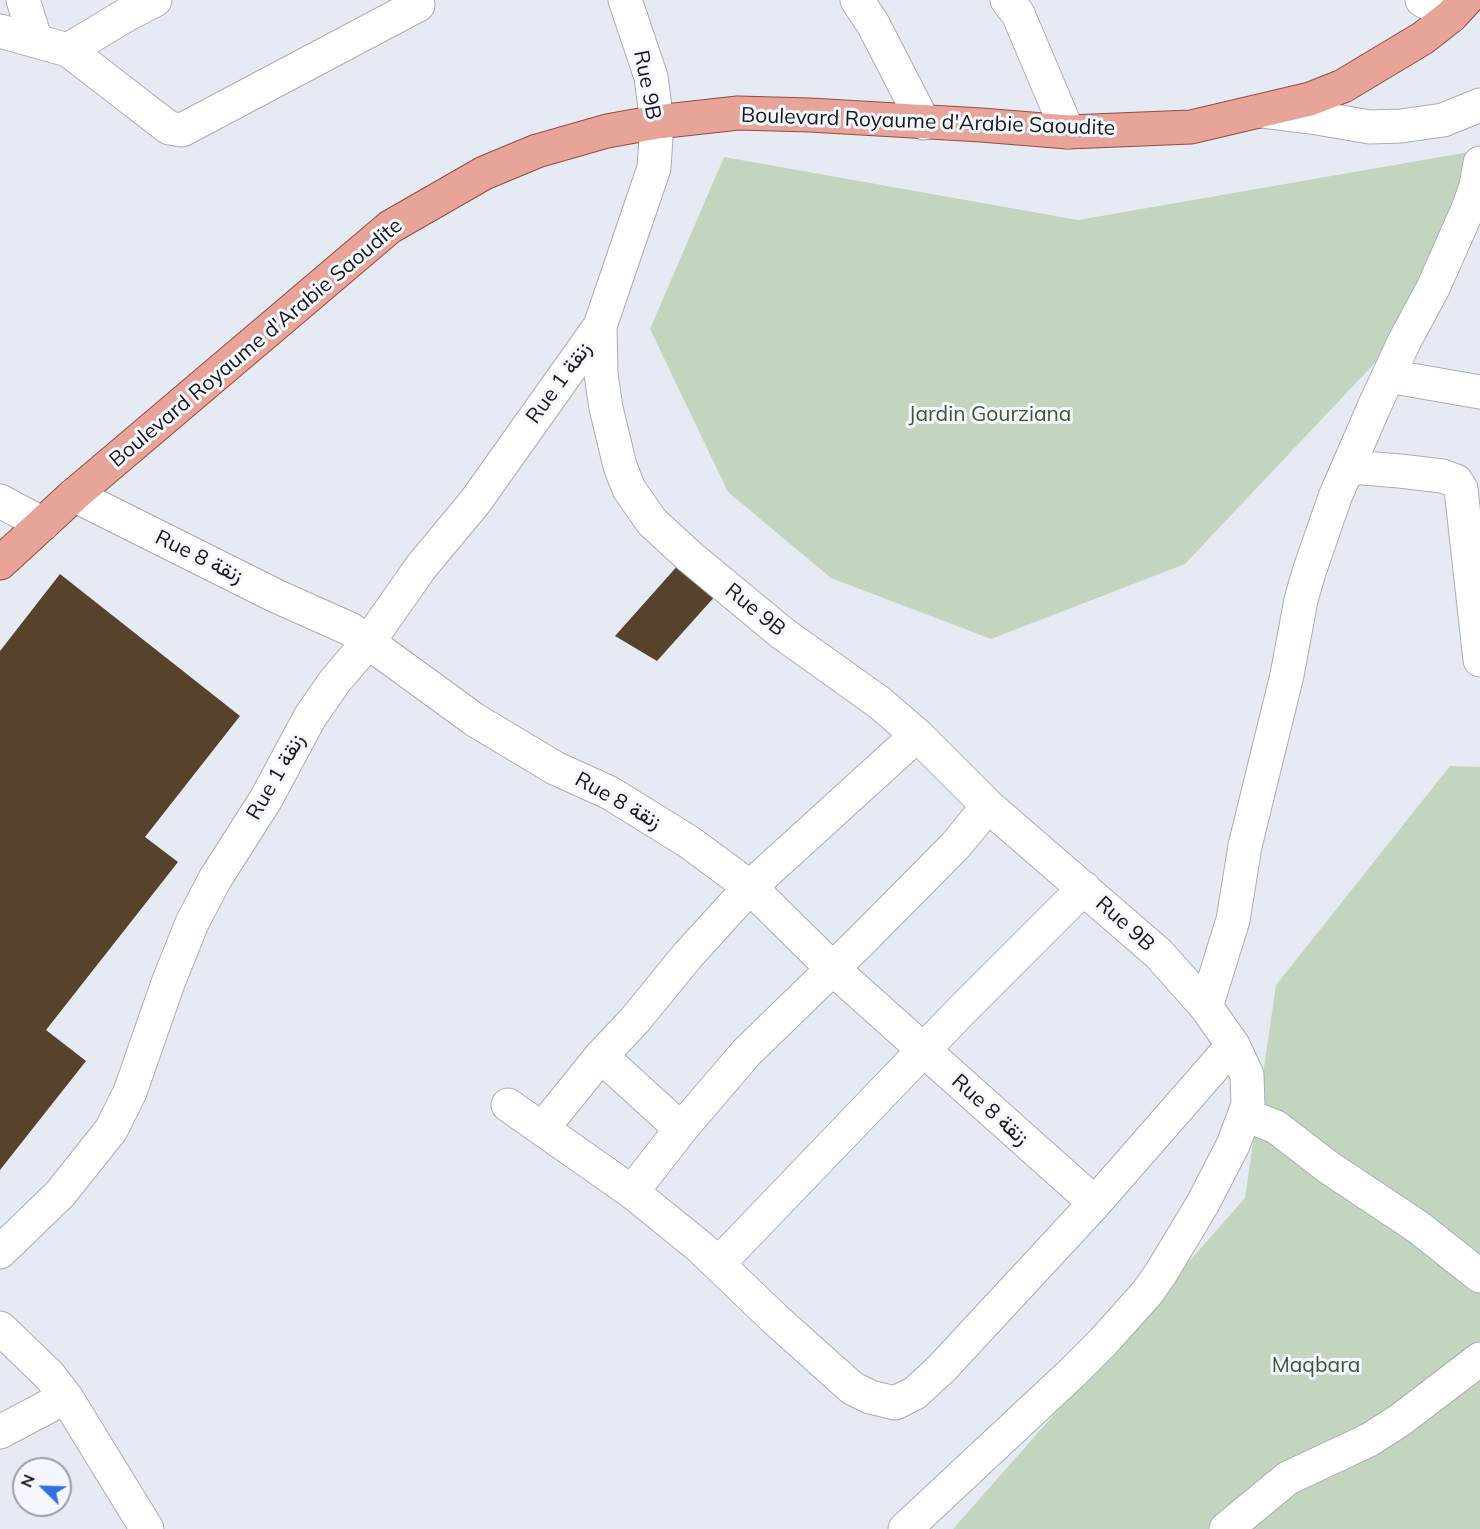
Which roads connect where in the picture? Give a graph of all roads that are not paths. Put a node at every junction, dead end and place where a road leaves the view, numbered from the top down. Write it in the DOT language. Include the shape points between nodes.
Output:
graph roads {
  1 [pos="23,0"];
  2 [pos="155,0"];
  3 [pos="625,0"];
  4 [pos="856,0"];
  5 [pos="1007,0"];
  6 [pos="1422,0"];
  7 [pos="418,5"];
  8 [pos="1458,8"];
  9 [pos="0,32"];
  10 [pos="36,41"];
  11 [pos="68,50"];
  12 [pos="1258,111"];
  13 [pos="1477,114"];
  14 [pos="657,122"];
  15 [pos="924,123"];
  16 [pos="1068,132"];
  17 [pos="1480,163"];
  18 [pos="600,326"];
  19 [pos="1388,376"];
  20 [pos="1480,392"];
  21 [pos="1350,467"];
  22 [pos="74,495"];
  23 [pos="0,501"];
  24 [pos="43,524"];
  25 [pos="0,563"];
  26 [pos="369,641"];
  27 [pos="1480,660"];
  28 [pos="916,735"];
  29 [pos="988,806"];
  30 [pos="750,887"];
  31 [pos="1084,888"];
  32 [pos="833,969"];
  33 [pos="1206,1007"];
  34 [pos="1233,1045"];
  35 [pos="925,1050"];
  36 [pos="601,1056"];
  37 [pos="508,1105"];
  38 [pos="1246,1115"];
  39 [pos="542,1129"];
  40 [pos="681,1129"];
  41 [pos="632,1192"];
  42 [pos="1095,1203"];
  43 [pos="0,1252"];
  44 [pos="719,1263"];
  45 [pos="1480,1276"];
  46 [pos="0,1328"];
  47 [pos="1480,1359"];
  48 [pos="66,1397"];
  49 [pos="0,1432"];
  50 [pos="141,1527"];
  51 [pos="905,1529"];
  52 [pos="1226,1529"];
  1 -- 10 [label="street"];
  2 -- 11 [label="street"];
  3 -- 14 [label="street, Rue 9B" via="651,77"];
  4 -- 15 [label="street" via="873,24"];
  5 -- 16 [label="street" via="1018,14"];
  6 -- 8 [label="street"];
  7 -- 11 [label="street" via="182,130 169,128"];
  8 -- 12 [label="main road, Boulevard Royaume d'Arabie Saoudite" via="1423,38 1343,86 1310,99"];
  9 -- 10 [label="street"];
  10 -- 11 [label="street"];
  12 -- 13 [label="street" via="1370,127"];
  12 -- 16 [label="main road, Boulevard Royaume d'Arabie Saoudite" via="1191,127"];
  14 -- 15 [label="main road, Boulevard Royaume d'Arabie Saoudite" via="738,113"];
  14 -- 18 [label="street, Rue 9B" via="654,168"];
  14 -- 22 [label="main road, Boulevard Royaume d'Arabie Saoudite" via="607,130 537,151 484,172 390,227"];
  15 -- 16 [label="main road, Boulevard Royaume d'Arabie Saoudite"];
  17 -- 19 [label="street" via="1468,209"];
  18 -- 26 [label="street, Rue 1 زنقة"];
  18 -- 28 [label="street, Rue 9B" via="600,374 620,466 629,489 652,522 782,633 863,690"];
  19 -- 20 [label="street"];
  19 -- 21 [label="street"];
  21 -- 27 [label="street" via="1456,481 1461,489"];
  21 -- 33 [label="street" via="1335,497 1309,572 1245,846 1233,920"];
  22 -- 24 [label="main road, Boulevard Royaume d'Arabie Saoudite"];
  22 -- 26 [label="street, Rue 8 زنقة"];
  23 -- 24 [label="street"];
  24 -- 25 [label="main road, Boulevard Royaume d'Arabie Saoudite"];
  26 -- 30 [label="street, Rue 8 زنقة" via="475,720 555,768 629,804"];
  26 -- 43 [label="street, Rue 1 زنقة" via="310,717 266,800 205,897 182,945 130,1092 111,1130 60,1194"];
  28 -- 29 [label="street, Rue 9B"];
  28 -- 30 [label="street"];
  29 -- 31 [label="street, Rue 9B"];
  29 -- 32 [label="street" via="956,845"];
  30 -- 32 [label="street, Rue 8 زنقة"];
  30 -- 36 [label="street"];
  31 -- 33 [label="street, Rue 9B" via="1158,954"];
  31 -- 35 [label="street"];
  32 -- 35 [label="street, Rue 8 زنقة"];
  32 -- 40 [label="street" via="746,1053"];
  33 -- 34 [label="street, Rue 9B"];
  34 -- 38 [label="street, Rue 9B" via="1249,1084"];
  34 -- 42 [label="street"];
  35 -- 42 [label="street, Rue 8 زنقة"];
  35 -- 44 [label="street"];
  36 -- 39 [label="street"];
  36 -- 40 [label="street"];
  37 -- 39 [label="street"];
  38 -- 45 [label="street" via="1276,1126"];
  38 -- 51 [label="street" via="1202,1205 1147,1293 1103,1342"];
  39 -- 41 [label="street"];
  40 -- 41 [label="street"];
  41 -- 44 [label="street"];
  42 -- 44 [label="street" via="942,1368 915,1393 896,1403 852,1388"];
  46 -- 48 [label="street"];
  47 -- 52 [label="street" via="1369,1440 1288,1478"];
  48 -- 49 [label="street"];
  48 -- 50 [label="street"];
}
